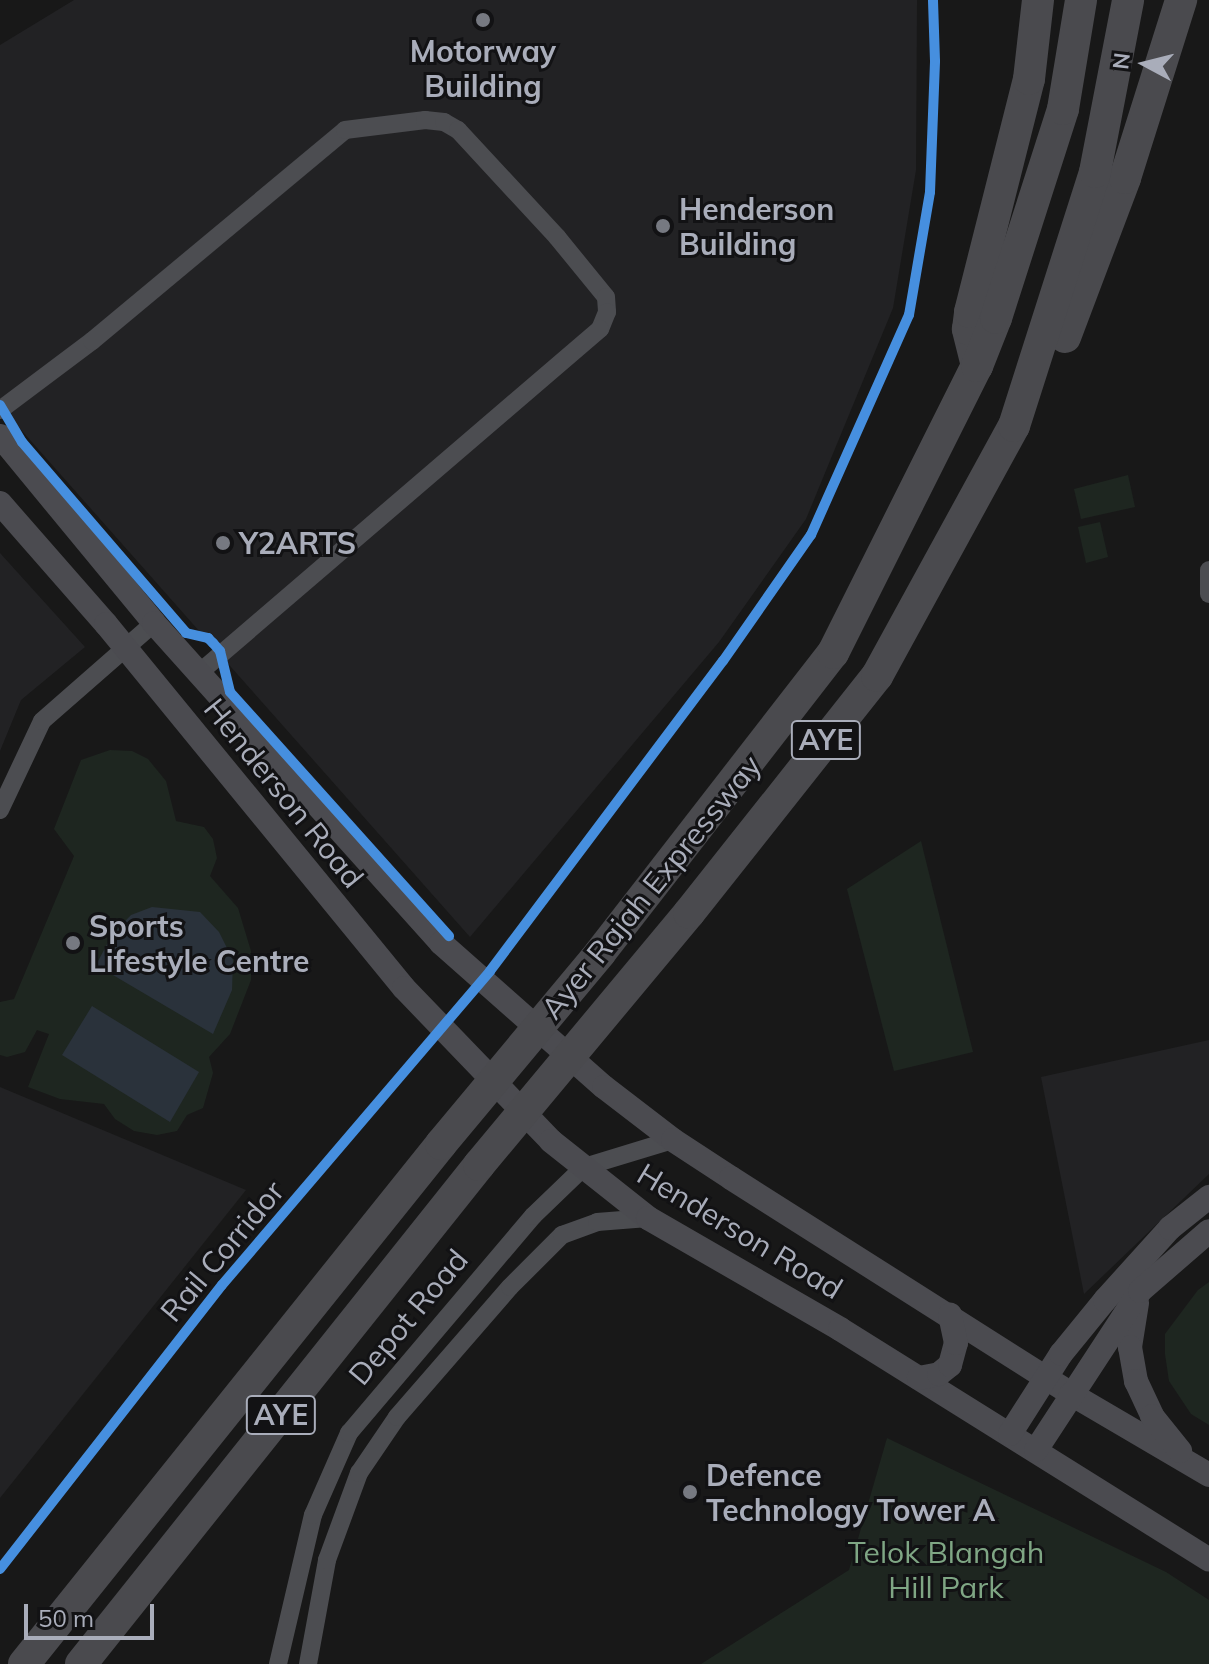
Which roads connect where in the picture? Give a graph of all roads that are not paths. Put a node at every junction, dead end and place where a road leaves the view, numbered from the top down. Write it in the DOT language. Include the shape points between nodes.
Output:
graph roads {
  1 [pos="1038,0"];
  2 [pos="1081,0"];
  3 [pos="1128,0"];
  4 [pos="1181,0"];
  5 [pos="977,366"];
  6 [pos="0,410"];
  7 [pos="1014,426"];
  8 [pos="0,436"];
  9 [pos="0,503"];
  10 [pos="1209,570"];
  11 [pos="1209,594"];
  12 [pos="154,623"];
  13 [pos="124,647"];
  14 [pos="199,673"];
  15 [pos="0,810"];
  16 [pos="673,1140"];
  17 [pos="584,1167"];
  18 [pos="1209,1197"];
  19 [pos="648,1218"];
  20 [pos="1209,1231"];
  21 [pos="1140,1291"];
  22 [pos="950,1315"];
  23 [pos="1045,1377"];
  24 [pos="919,1378"];
  25 [pos="1071,1394"];
  26 [pos="1010,1434"];
  27 [pos="1036,1450"];
  28 [pos="1201,1470"];
  29 [pos="1206,1561"];
  30 [pos="24,1664"];
  31 [pos="81,1664"];
  32 [pos="278,1664"];
  33 [pos="308,1664"];
  1 -- 5 [label="highway" via="1029,79 970,312 968,329"];
  2 -- 5 [label="highway, Ayer Rajah Expressway / AYE" via="1063,109 1011,279"];
  3 -- 7 [label="highway, Ayer Rajah Expressway / AYE" via="1095,172"];
  4 -- 7 [label="highway" via="1125,178 1057,356"];
  5 -- 30 [label="highway, Ayer Rajah Expressway / AYE" via="833,653 600,953"];
  6 -- 14 [label="street, Henderson Road" via="92,341 345,130 425,120 458,130 606,297 600,329"];
  7 -- 31 [label="highway, Ayer Rajah Expressway / AYE" via="877,676"];
  8 -- 12 [label="main road, Henderson Road"];
  9 -- 13 [label="main road, Henderson Road"];
  10 -- 11 [label="street"];
  12 -- 13 [label="street"];
  12 -- 14 [label="main road, Henderson Road"];
  13 -- 15 [label="street" via="42,721"];
  13 -- 17 [label="main road, Henderson Road" via="432,1018 551,1141"];
  14 -- 16 [label="main road, Henderson Road" via="441,943 604,1087"];
  16 -- 17 [label="street, Depot Road"];
  16 -- 22 [label="main road, Henderson Road"];
  17 -- 19 [label="main road, Henderson Road"];
  17 -- 32 [label="street, Depot Road" via="523,1226 349,1433 313,1515"];
  18 -- 23 [label="main road" via="1170,1228"];
  19 -- 24 [label="main road, Henderson Road"];
  19 -- 33 [label="street, Depot Road" via="597,1222 562,1235 397,1417 359,1473 327,1560"];
  20 -- 21 [label="main road"];
  21 -- 25 [label="main road"];
  21 -- 28 [label="main road" via="1130,1347 1136,1381 1152,1416"];
  22 -- 23 [label="main road, Henderson Road"];
  22 -- 24 [label="main road" via="956,1343 950,1365 939,1374"];
  23 -- 25 [label="main road, Henderson Road"];
  23 -- 26 [label="main road"];
  24 -- 26 [label="main road, Henderson Road"];
  25 -- 27 [label="main road"];
  25 -- 28 [label="main road, Henderson Road"];
  26 -- 27 [label="main road, Henderson Road"];
  27 -- 29 [label="main road, Henderson Road"];
}
